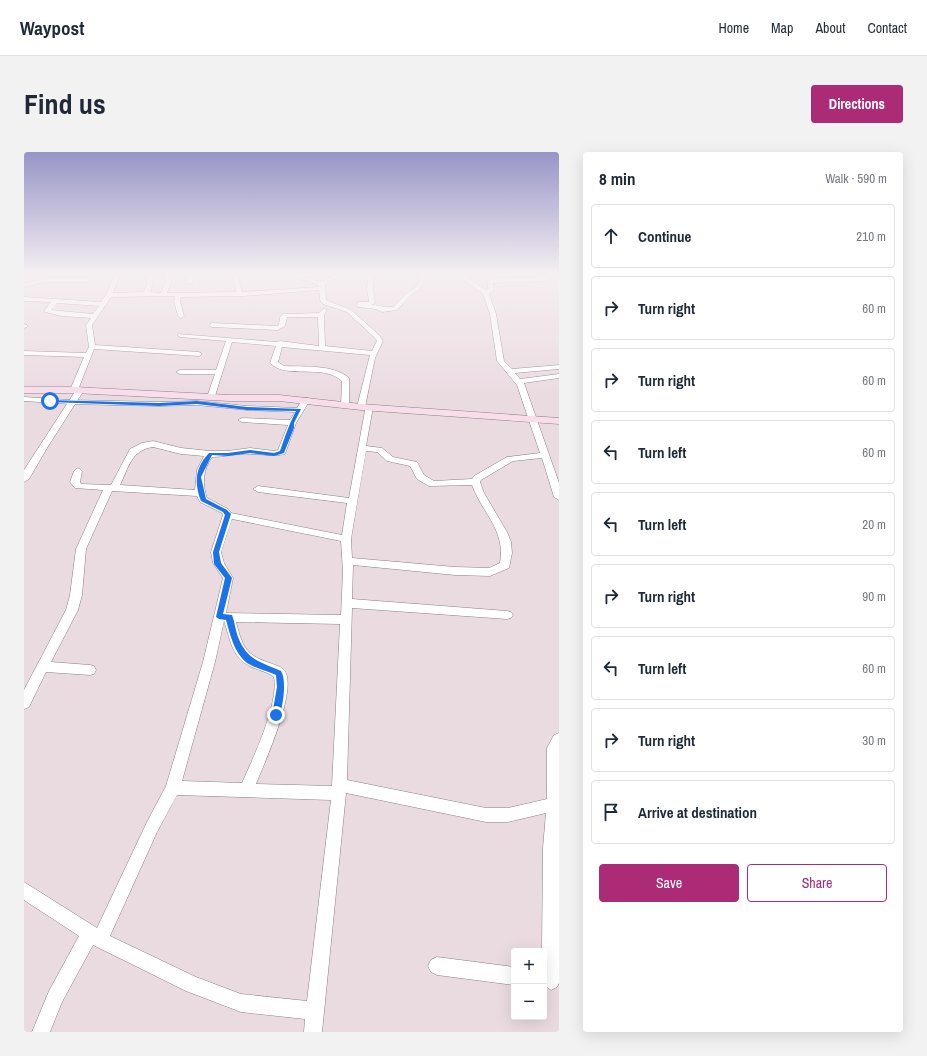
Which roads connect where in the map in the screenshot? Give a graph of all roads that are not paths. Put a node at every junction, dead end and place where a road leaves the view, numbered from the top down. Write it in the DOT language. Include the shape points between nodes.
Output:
graph roads {
  1 [pos="63,314"];
  2 [pos="352,314"];
  3 [pos="493,314"];
  4 [pos="320,315"];
  5 [pos="94,316"];
  6 [pos="212,325"];
  7 [pos="180,335"];
  8 [pos="230,339"];
  9 [pos="280,343"];
  10 [pos="92,347"];
  11 [pos="322,348"];
  12 [pos="24,353"];
  13 [pos="374,353"];
  14 [pos="200,354"];
  15 [pos="89,355"];
  16 [pos="558,368"];
  17 [pos="180,372"];
  18 [pos="219,372"];
  19 [pos="510,372"];
  20 [pos="559,376"];
  21 [pos="520,381"];
  22 [pos="24,390"];
  23 [pos="77,390"];
  24 [pos="210,397"];
  25 [pos="24,399"];
  26 [pos="306,400"];
  27 [pos="72,401"];
  28 [pos="345,405"];
  29 [pos="365,407"];
  30 [pos="300,410"];
  31 [pos="532,419"];
  32 [pos="242,420"];
  33 [pos="559,421"];
  34 [pos="292,423"];
  35 [pos="363,448"];
  36 [pos="210,454"];
  37 [pos="545,455"];
  38 [pos="78,471"];
  39 [pos="24,479"];
  40 [pos="475,482"];
  41 [pos="557,483"];
  42 [pos="112,488"];
  43 [pos="258,489"];
  44 [pos="201,493"];
  45 [pos="559,497"];
  46 [pos="352,501"];
  47 [pos="228,514"];
  48 [pos="346,539"];
  49 [pos="347,561"];
  50 [pos="347,603"];
  51 [pos="507,615"];
  52 [pos="224,617"];
  53 [pos="346,620"];
  54 [pos="43,667"];
  55 [pos="90,670"];
  56 [pos="24,703"];
  57 [pos="559,739"];
  58 [pos="173,788"];
  59 [pos="339,789"];
  60 [pos="246,790"];
  61 [pos="554,805"];
  62 [pos="24,890"];
  63 [pos="95,936"];
  64 [pos="437,966"];
  65 [pos="511,976"];
  66 [pos="551,981"];
  67 [pos="315,1011"];
  68 [pos="41,1032"];
  69 [pos="313,1032"];
  1 -- 5 [label="street"];
  2 -- 13 [label="street" via="380,341"];
  3 -- 19 [label="street" via="501,361"];
  4 -- 6 [label="street" via="285,315 282,326 278,328"];
  4 -- 11 [label="street"];
  5 -- 10 [label="street" via="89,325"];
  7 -- 8 [label="street"];
  8 -- 9 [label="street"];
  8 -- 18 [label="street"];
  9 -- 11 [label="street"];
  9 -- 28 [label="street" via="274,363 277,366 332,371 343,377 346,380"];
  10 -- 14 [label="street"];
  10 -- 15 [label="street"];
  11 -- 13 [label="street"];
  12 -- 15 [label="street"];
  13 -- 29 [label="street"];
  15 -- 23 [label="street"];
  16 -- 19 [label="street"];
  17 -- 18 [label="street"];
  18 -- 24 [label="street"];
  19 -- 21 [label="street"];
  20 -- 21 [label="street"];
  21 -- 31 [label="street"];
  22 -- 23 [label="main road"];
  23 -- 24 [label="main road"];
  23 -- 27 [label="street"];
  24 -- 26 [label="main road"];
  25 -- 27 [label="street"];
  26 -- 28 [label="main road"];
  26 -- 30 [label="street"];
  27 -- 30 [label="street" via="197,403"];
  27 -- 39 [label="street"];
  28 -- 29 [label="main road"];
  29 -- 31 [label="main road"];
  29 -- 35 [label="street"];
  30 -- 34 [label="street"];
  31 -- 33 [label="main road"];
  31 -- 37 [label="street"];
  32 -- 34 [label="street"];
  34 -- 36 [label="street" via="283,450 279,453 250,451"];
  35 -- 40 [label="street" via="379,450 390,459 414,464 420,476 432,484"];
  35 -- 46 [label="street"];
  36 -- 42 [label="street" via="181,451 153,444 142,446 133,451"];
  36 -- 44 [label="street" via="198,477"];
  37 -- 40 [label="street" via="510,459 477,478"];
  37 -- 41 [label="street"];
  38 -- 42 [label="street" via="78,486"];
  40 -- 49 [label="street" via="484,503 500,525 507,541 508,556 505,564 490,572"];
  41 -- 45 [label="street"];
  42 -- 44 [label="street" via="148,488"];
  42 -- 54 [label="street" via="81,549 72,610"];
  43 -- 46 [label="street"];
  44 -- 47 [label="street" via="203,500"];
  46 -- 48 [label="street"];
  47 -- 48 [label="street"];
  47 -- 52 [label="street" via="216,552 218,564 228,578"];
  48 -- 49 [label="street"];
  49 -- 50 [label="street"];
  50 -- 51 [label="street"];
  50 -- 53 [label="street"];
  52 -- 53 [label="street"];
  52 -- 58 [label="street"];
  52 -- 60 [label="street" via="240,651 249,660 274,670 281,676 276,715"];
  53 -- 59 [label="street"];
  54 -- 55 [label="street"];
  54 -- 56 [label="street"];
  57 -- 61 [label="street" via="554,748"];
  58 -- 60 [label="street"];
  58 -- 63 [label="street"];
  59 -- 60 [label="street"];
  59 -- 61 [label="street" via="486,815 508,815"];
  59 -- 67 [label="street"];
  61 -- 66 [label="street" via="551,848"];
  62 -- 63 [label="street"];
  63 -- 67 [label="street" via="192,985 241,1003"];
  63 -- 68 [label="street" via="56,997"];
  64 -- 65 [label="street"];
  67 -- 69 [label="street"];
}
